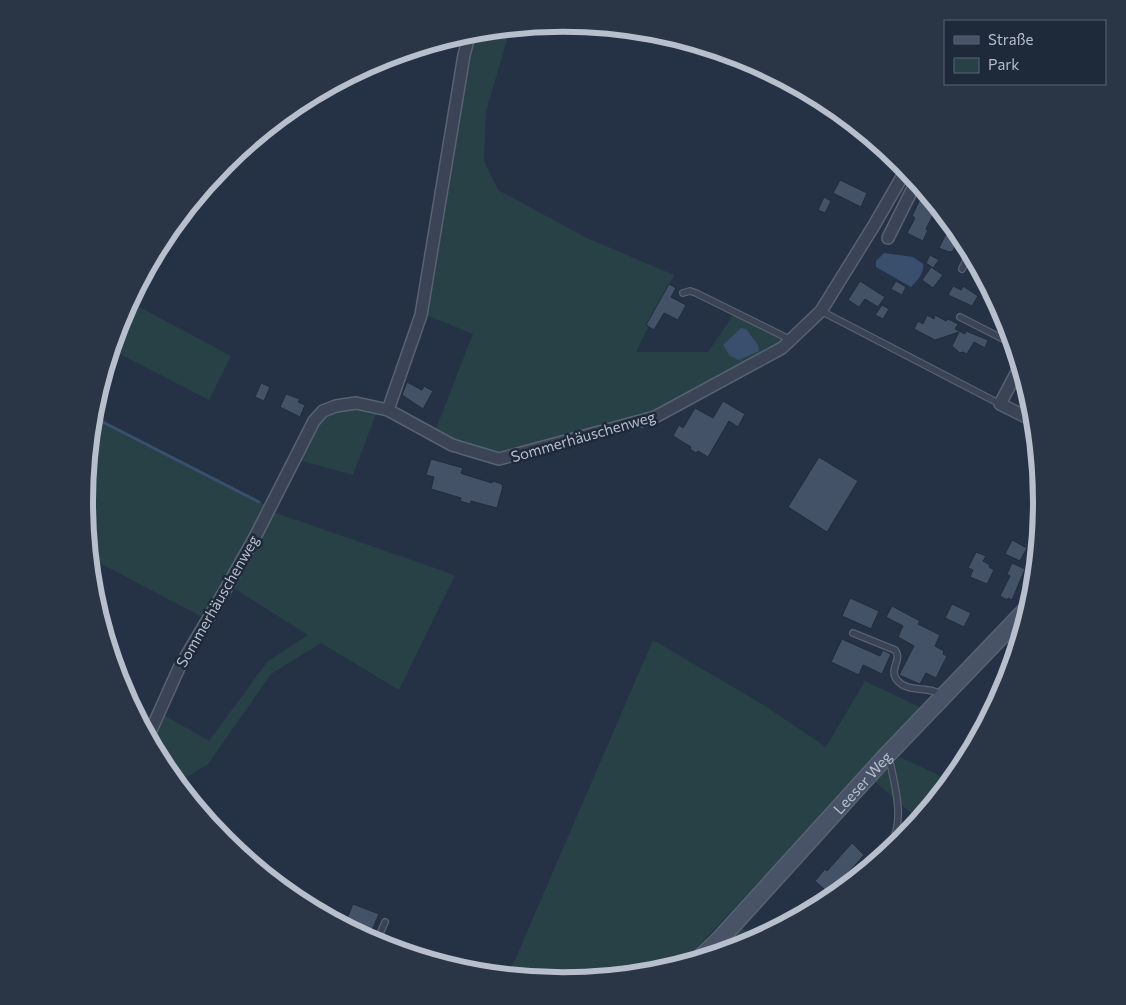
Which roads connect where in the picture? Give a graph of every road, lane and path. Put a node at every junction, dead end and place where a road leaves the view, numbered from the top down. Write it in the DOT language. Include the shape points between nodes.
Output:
graph roads {
  1 [pos="467,43"];
  2 [pos="902,177"];
  3 [pos="912,189"];
  4 [pos="888,238"];
  5 [pos="966,261"];
  6 [pos="962,269"];
  7 [pos="683,293"];
  8 [pos="821,311"];
  9 [pos="960,317"];
  10 [pos="1003,339"];
  11 [pos="791,340"];
  12 [pos="1015,375"];
  13 [pos="1000,404"];
  14 [pos="388,410"];
  15 [pos="1025,416"];
  16 [pos="1018,618"];
  17 [pos="853,633"];
  18 [pos="943,696"];
  19 [pos="152,729"];
  20 [pos="888,754"];
  21 [pos="894,836"];
  22 [pos="386,922"];
  23 [pos="380,935"];
  24 [pos="709,949"];
  1 -- 14 [label="street" via="421,315"];
  2 -- 8 [label="street, Sommerhäuschenweg"];
  3 -- 4 [label="street"];
  5 -- 6 [label="lane"];
  7 -- 11 [label="lane" via="696,293"];
  8 -- 11 [label="street, Sommerhäuschenweg"];
  8 -- 13 [label="lane"];
  9 -- 10 [label="lane"];
  11 -- 14 [label="street, Sommerhäuschenweg" via="782,348 654,417 499,460 452,445"];
  12 -- 13 [label="street"];
  13 -- 15 [label="street"];
  14 -- 19 [label="street, Sommerhäuschenweg" via="356,403 323,411 314,421 255,537 179,668"];
  16 -- 18 [label="street, Leeser Weg"];
  17 -- 18 [label="lane" via="895,650 898,659 894,674 901,684 932,690"];
  18 -- 20 [label="street, Leeser Weg"];
  20 -- 21 [label="lane" via="898,808"];
  20 -- 24 [label="street, Leeser Weg"];
  22 -- 23 [label="lane"];
}
